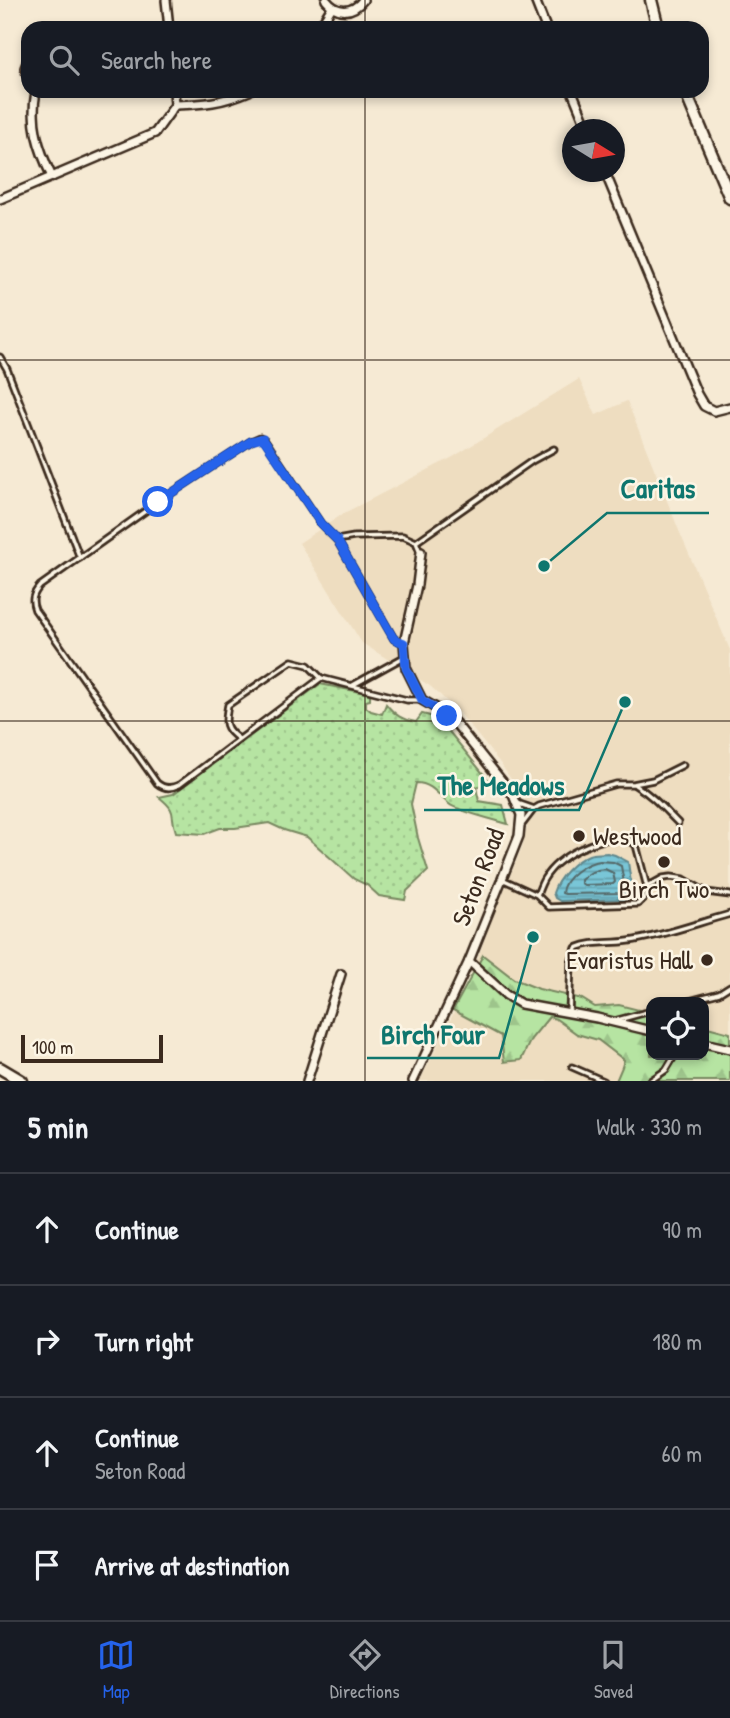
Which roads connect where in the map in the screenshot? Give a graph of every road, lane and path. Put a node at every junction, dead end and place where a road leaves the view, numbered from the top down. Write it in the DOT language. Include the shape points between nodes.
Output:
graph roads {
  1 [pos="166,0"];
  2 [pos="326,0"];
  3 [pos="363,0"];
  4 [pos="535,0"];
  5 [pos="651,0"];
  6 [pos="332,7"];
  7 [pos="168,21"];
  8 [pos="323,21"];
  9 [pos="543,21"];
  10 [pos="656,21"];
  11 [pos="36,98"];
  12 [pos="174,98"];
  13 [pos="232,98"];
  14 [pos="575,98"];
  15 [pos="688,98"];
  16 [pos="175,106"];
  17 [pos="583,119"];
  18 [pos="52,177"];
  19 [pos="609,182"];
  20 [pos="730,198"];
  21 [pos="0,199"];
  22 [pos="0,357"];
  23 [pos="730,407"];
  24 [pos="554,449"];
  25 [pos="337,540"];
  26 [pos="416,542"];
  27 [pos="421,552"];
  28 [pos="80,558"];
  29 [pos="404,643"];
  30 [pos="404,657"];
  31 [pos="321,678"];
  32 [pos="351,686"];
  33 [pos="422,700"];
  34 [pos="240,739"];
  35 [pos="683,765"];
  36 [pos="634,784"];
  37 [pos="517,803"];
  38 [pos="534,809"];
  39 [pos="678,823"];
  40 [pos="520,828"];
  41 [pos="502,879"];
  42 [pos="647,887"];
  43 [pos="537,895"];
  44 [pos="730,895"];
  45 [pos="730,914"];
  46 [pos="468,961"];
  47 [pos="341,974"];
  48 [pos="730,986"];
  49 [pos="704,997"];
  50 [pos="646,1012"];
  51 [pos="569,1013"];
  52 [pos="612,1021"];
  53 [pos="646,1030"];
  54 [pos="709,1044"];
  55 [pos="730,1049"];
  56 [pos="673,1060"];
  57 [pos="572,1067"];
  58 [pos="0,1068"];
  59 [pos="22,1081"];
  60 [pos="307,1081"];
  61 [pos="413,1081"];
  62 [pos="604,1081"];
  63 [pos="650,1081"];
  1 -- 7 [label="street"];
  2 -- 6 [label="street"];
  3 -- 6 [label="street" via="352,10"];
  4 -- 9 [label="street"];
  5 -- 10 [label="street"];
  6 -- 8 [label="street"];
  11 -- 18 [label="street" via="34,122 40,151"];
  12 -- 16 [label="street"];
  13 -- 16 [label="street"];
  14 -- 17 [label="street"];
  15 -- 20 [label="street"];
  16 -- 18 [label="street" via="155,133"];
  18 -- 21 [label="street"];
  19 -- 23 [label="street" via="696,394 714,411"];
  22 -- 28 [label="lane"];
  24 -- 26 [label="lane"];
  25 -- 26 [label="lane" via="403,536"];
  25 -- 28 [label="lane" via="260,437"];
  25 -- 29 [label="lane" via="394,639"];
  26 -- 27 [label="lane"];
  27 -- 29 [label="street, Seton Road"];
  28 -- 34 [label="lane" via="34,592 34,608 157,783 169,788 179,785"];
  29 -- 30 [label="street, Seton Road"];
  30 -- 32 [label="lane"];
  30 -- 33 [label="street, Seton Road"];
  31 -- 32 [label="lane"];
  31 -- 34 [label="lane"];
  31 -- 34 [label="lane" via="309,665 292,661 228,705 225,721"];
  32 -- 33 [label="lane" via="407,701"];
  33 -- 37 [label="street, Seton Road" via="456,724"];
  35 -- 36 [label="lane"];
  36 -- 38 [label="lane" via="616,784"];
  36 -- 39 [label="lane"];
  37 -- 38 [label="lane"];
  37 -- 40 [label="street, Seton Road"];
  38 -- 40 [label="lane"];
  40 -- 41 [label="street, Seton Road"];
  41 -- 43 [label="lane"];
  41 -- 46 [label="street, Seton Road"];
  42 -- 43 [label="lane" via="638,904 627,905 549,907"];
  42 -- 43 [label="lane" via="636,845 619,837 595,842 570,855 544,879"];
  42 -- 44 [label="lane" via="671,877 706,892"];
  45 -- 51 [label="lane" via="663,935 576,948"];
  46 -- 51 [label="street" via="514,1001"];
  46 -- 61 [label="street, Seton Road"];
  47 -- 60 [label="street"];
  48 -- 49 [label="lane"];
  50 -- 52 [label="lane"];
  51 -- 52 [label="street"];
  52 -- 53 [label="street"];
  54 -- 55 [label="street"];
  56 -- 63 [label="lane"];
  57 -- 62 [label="lane"];
  58 -- 59 [label="street"];
}
